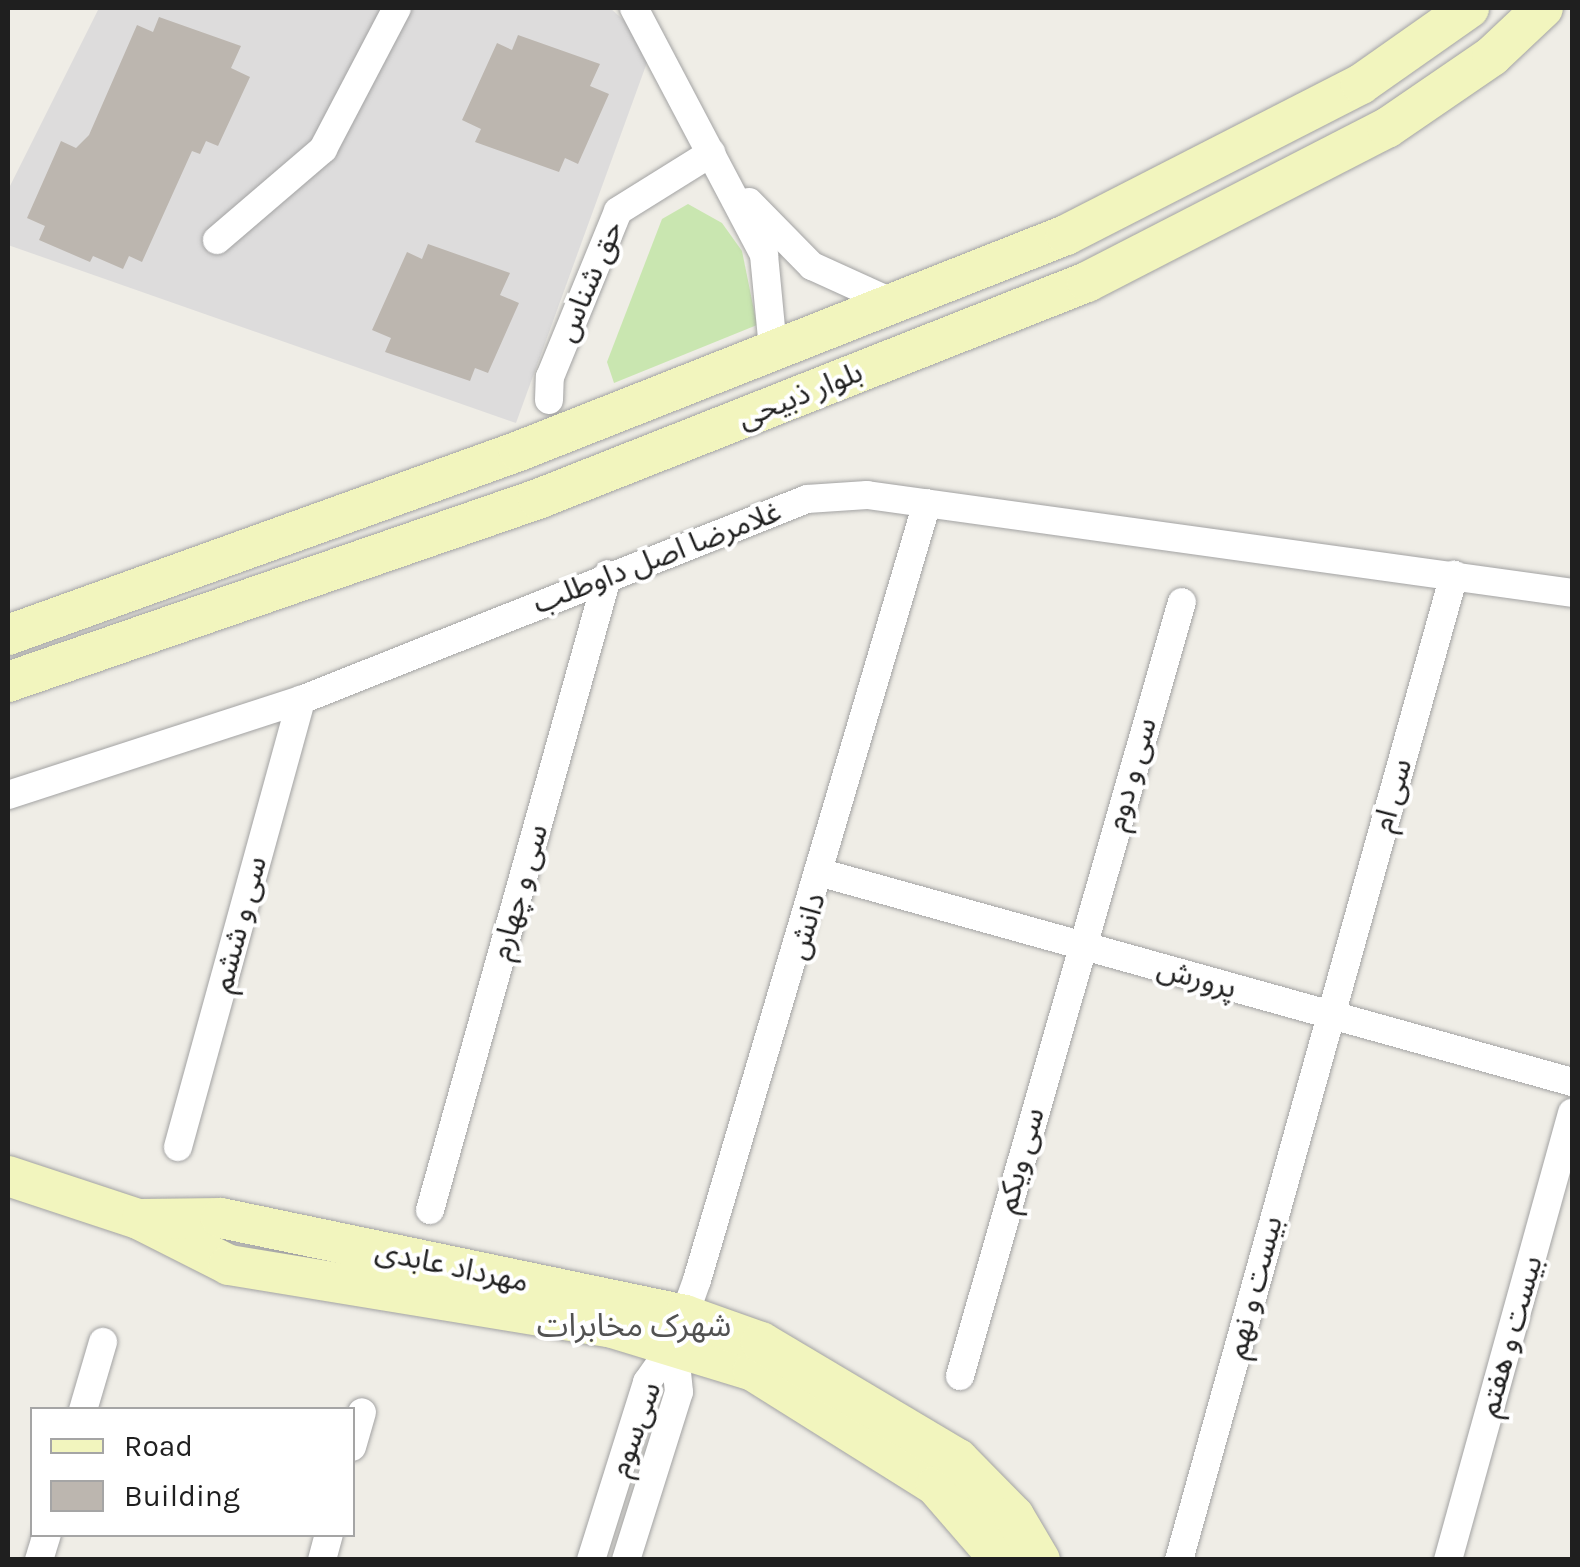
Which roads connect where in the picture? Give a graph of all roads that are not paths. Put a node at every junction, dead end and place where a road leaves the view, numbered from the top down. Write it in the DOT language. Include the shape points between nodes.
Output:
graph roads {
  1 [pos="397,8"];
  2 [pos="634,8"];
  3 [pos="1468,8"];
  4 [pos="1543,8"];
  5 [pos="711,154"];
  6 [pos="216,240"];
  7 [pos="891,302"];
  8 [pos="774,349"];
  9 [pos="549,400"];
  10 [pos="927,503"];
  11 [pos="608,574"];
  12 [pos="1454,576"];
  13 [pos="1572,593"];
  14 [pos="1182,602"];
  15 [pos="8,635"];
  16 [pos="8,682"];
  17 [pos="301,700"];
  18 [pos="8,795"];
  19 [pos="822,873"];
  20 [pos="1081,945"];
  21 [pos="1329,1015"];
  22 [pos="1572,1082"];
  23 [pos="1572,1113"];
  24 [pos="178,1147"];
  25 [pos="8,1176"];
  26 [pos="430,1210"];
  27 [pos="680,1330"];
  28 [pos="103,1342"];
  29 [pos="960,1376"];
  30 [pos="84,1407"];
  31 [pos="362,1412"];
  32 [pos="355,1436"];
  33 [pos="592,1560"];
  34 [pos="626,1560"];
  35 [pos="1000,1560"];
  36 [pos="1040,1560"];
  37 [pos="1179,1560"];
  38 [pos="1448,1560"];
  1 -- 6 [label="street" via="323,149"];
  2 -- 5 [label="street"];
  3 -- 7 [label="main road, بلوار ذبیحی" via="1361,84 1066,235"];
  4 -- 16 [label="main road, بلوار ذبیحی" via="1492,56 1386,128 1086,282 538,499"];
  5 -- 7 [label="street" via="812,266"];
  5 -- 8 [label="street" via="764,255"];
  5 -- 9 [label="street, حق شناس" via="618,210"];
  7 -- 8 [label="main road, بلوار ذبیحی"];
  8 -- 15 [label="main road, بلوار ذبیحی"];
  10 -- 11 [label="street, غلامرضا اصل داوطلب" via="807,499"];
  10 -- 12 [label="street, غلامرضا اصل داوطلب"];
  10 -- 19 [label="street, دانش"];
  11 -- 17 [label="street, غلامرضا اصل داوطلب"];
  11 -- 26 [label="street, سی و چهارم"];
  12 -- 13 [label="street, غلامرضا اصل داوطلب"];
  12 -- 21 [label="street, سی ام"];
  14 -- 20 [label="street, سی و دوم"];
  17 -- 18 [label="street, غلامرضا اصل داوطلب"];
  17 -- 24 [label="street, سی و ششم"];
  19 -- 20 [label="street, پرورش"];
  19 -- 27 [label="street, دانش"];
  20 -- 21 [label="street, پرورش"];
  20 -- 29 [label="street, سی ویکم"];
  21 -- 22 [label="street, پرورش"];
  21 -- 37 [label="street, بیست و نهم"];
  23 -- 38 [label="street, بیست و هفتم"];
  25 -- 27 [label="main road, مهرداد عابدی" via="138,1219 228,1265"];
  27 -- 33 [label="street, سی‌سوم" via="648,1382"];
  27 -- 34 [label="street, سی‌سوم" via="679,1392"];
  27 -- 35 [label="main road, مهرداد عابدی" via="852,1425 936,1486"];
  27 -- 36 [label="main road, مهرداد عابدی" via="760,1342 884,1408 958,1460 1014,1516"];
  28 -- 30 [label="street"];
  31 -- 32 [label="street"];
}
